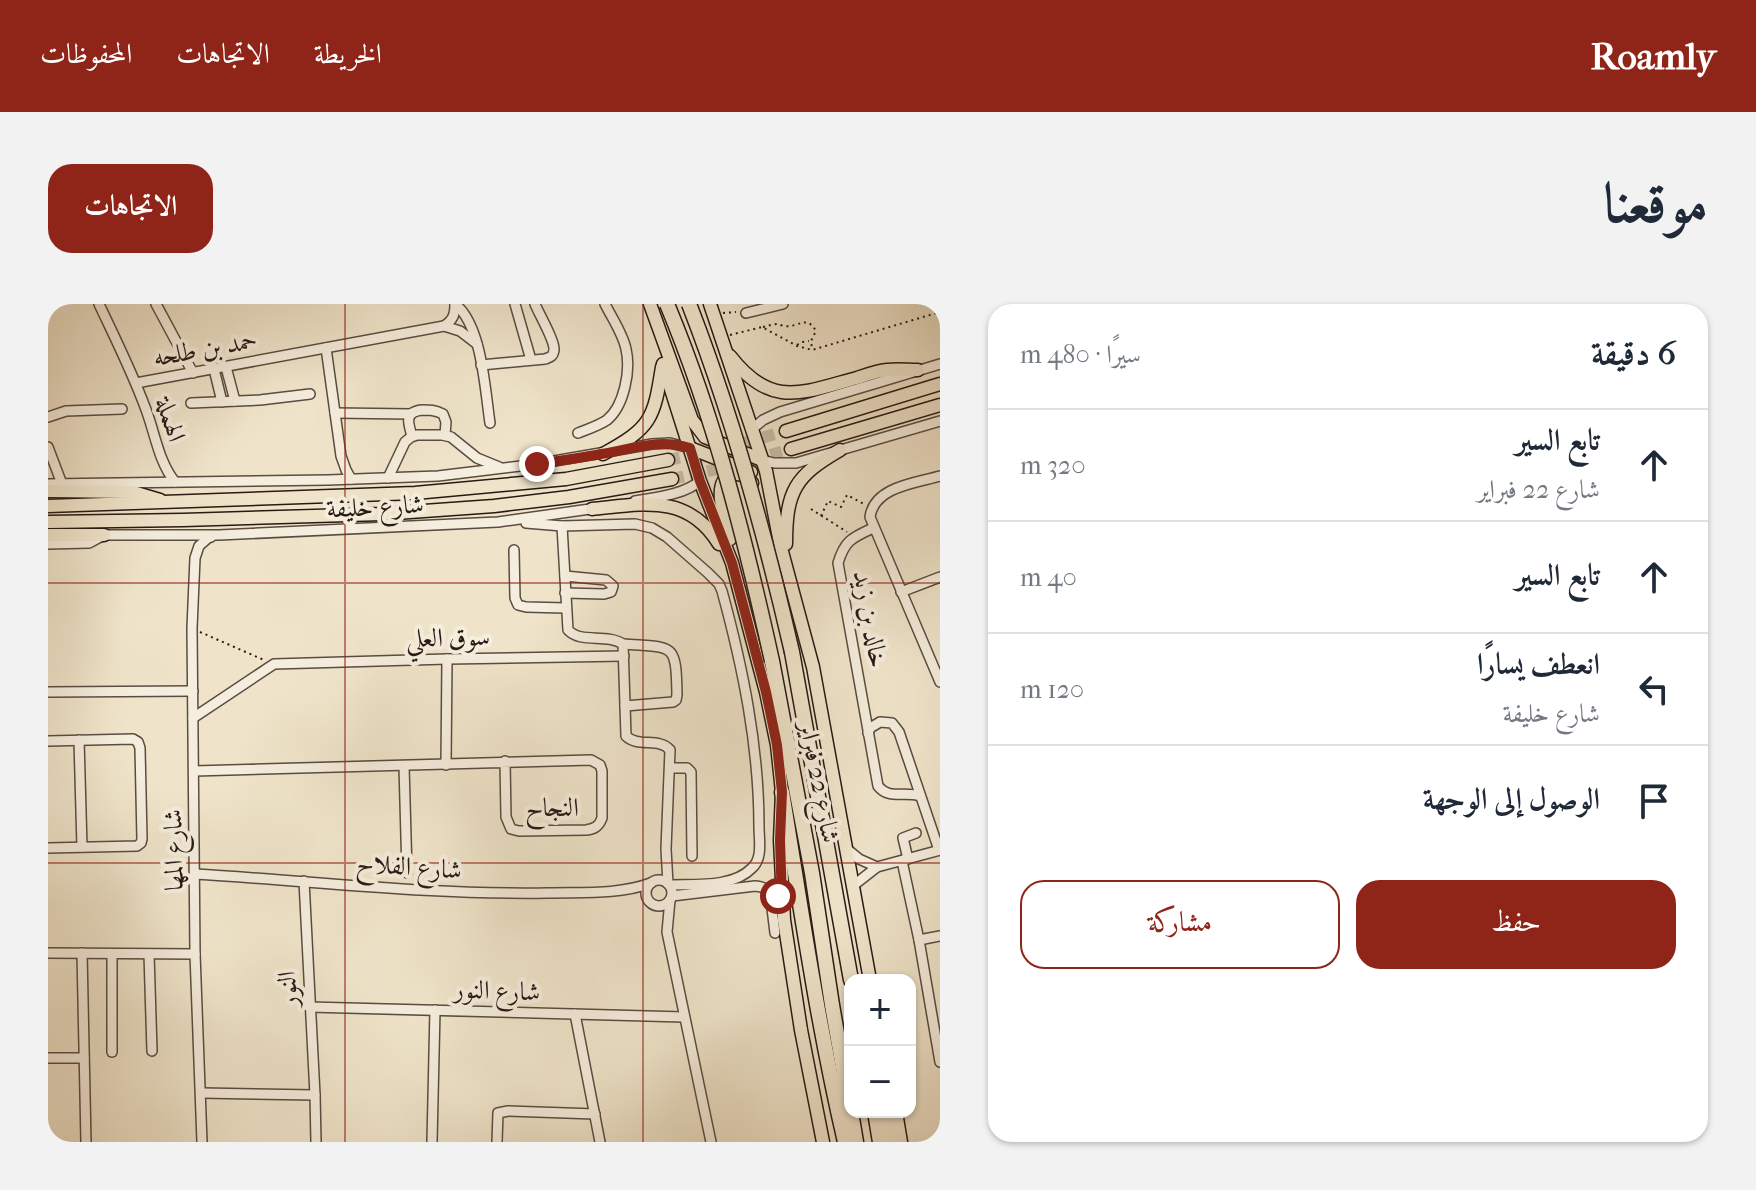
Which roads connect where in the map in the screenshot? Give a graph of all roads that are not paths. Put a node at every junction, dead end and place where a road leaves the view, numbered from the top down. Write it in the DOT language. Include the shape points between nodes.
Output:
graph roads {
  1 [pos="99,304"];
  2 [pos="156,304"];
  3 [pos="455,304"];
  4 [pos="515,304"];
  5 [pos="535,304"];
  6 [pos="605,304"];
  7 [pos="650,304"];
  8 [pos="667,304"];
  9 [pos="689,304"];
  10 [pos="783,304"];
  11 [pos="712,309"];
  12 [pos="746,313"];
  13 [pos="444,326"];
  14 [pos="664,341"];
  15 [pos="723,343"];
  16 [pos="477,344"];
  17 [pos="326,348"];
  18 [pos="531,360"];
  19 [pos="663,364"];
  20 [pos="940,364"];
  21 [pos="481,365"];
  22 [pos="226,367"];
  23 [pos="214,369"];
  24 [pos="918,370"];
  25 [pos="193,373"];
  26 [pos="136,383"];
  27 [pos="940,384"];
  28 [pos="310,394"];
  29 [pos="235,401"];
  30 [pos="222,402"];
  31 [pos="191,403"];
  32 [pos="743,405"];
  33 [pos="940,405"];
  34 [pos="122,409"];
  35 [pos="335,413"];
  36 [pos="411,414"];
  37 [pos="48,417"];
  38 [pos="692,420"];
  39 [pos="940,421"];
  40 [pos="490,423"];
  41 [pos="751,430"];
  42 [pos="786,431"];
  43 [pos="578,433"];
  44 [pos="445,435"];
  45 [pos="412,436"];
  46 [pos="48,447"];
  47 [pos="730,447"];
  48 [pos="690,448"];
  49 [pos="791,449"];
  50 [pos="840,450"];
  51 [pos="603,454"];
  52 [pos="341,456"];
  53 [pos="162,460"];
  54 [pos="668,460"];
  55 [pos="722,460"];
  56 [pos="762,460"];
  57 [pos="506,468"];
  58 [pos="940,476"];
  59 [pos="388,478"];
  60 [pos="351,479"];
  61 [pos="672,479"];
  62 [pos="328,480"];
  63 [pos="700,481"];
  64 [pos="152,482"];
  65 [pos="175,482"];
  66 [pos="48,484"];
  67 [pos="62,484"];
  68 [pos="769,487"];
  69 [pos="48,491"];
  70 [pos="708,499"];
  71 [pos="166,503"];
  72 [pos="48,506"];
  73 [pos="592,509"];
  74 [pos="48,522"];
  75 [pos="498,522"];
  76 [pos="562,526"];
  77 [pos="873,528"];
  78 [pos="48,535"];
  79 [pos="104,535"];
  80 [pos="219,535"];
  81 [pos="172,537"];
  82 [pos="48,544"];
  83 [pos="781,548"];
  84 [pos="514,550"];
  85 [pos="195,558"];
  86 [pos="732,563"];
  87 [pos="787,567"];
  88 [pos="565,576"];
  89 [pos="940,577"];
  90 [pos="737,583"];
  91 [pos="901,592"];
  92 [pos="565,593"];
  93 [pos="565,608"];
  94 [pos="623,644"];
  95 [pos="624,656"];
  96 [pos="447,659"];
  97 [pos="937,666"];
  98 [pos="940,682"];
  99 [pos="193,691"];
  100 [pos="48,692"];
  101 [pos="625,706"];
  102 [pos="193,718"];
  103 [pos="868,733"];
  104 [pos="79,740"];
  105 [pos="48,741"];
  106 [pos="505,761"];
  107 [pos="446,765"];
  108 [pos="404,766"];
  109 [pos="670,768"];
  110 [pos="194,771"];
  111 [pos="782,792"];
  112 [pos="920,796"];
  113 [pos="916,833"];
  114 [pos="82,847"];
  115 [pos="48,848"];
  116 [pos="666,849"];
  117 [pos="848,850"];
  118 [pos="939,850"];
  119 [pos="692,856"];
  120 [pos="905,860"];
  121 [pos="877,867"];
  122 [pos="407,873"];
  123 [pos="195,874"];
  124 [pos="304,881"];
  125 [pos="653,882"];
  126 [pos="854,885"];
  127 [pos="620,891"];
  128 [pos="670,891"];
  129 [pos="651,902"];
  130 [pos="777,906"];
  131 [pos="667,932"];
  132 [pos="775,933"];
  133 [pos="940,936"];
  134 [pos="919,940"];
  135 [pos="48,953"];
  136 [pos="82,953"];
  137 [pos="112,954"];
  138 [pos="149,954"];
  139 [pos="195,954"];
  140 [pos="850,974"];
  141 [pos="869,974"];
  142 [pos="940,981"];
  143 [pos="927,983"];
  144 [pos="309,1007"];
  145 [pos="435,1010"];
  146 [pos="575,1014"];
  147 [pos="684,1017"];
  148 [pos="152,1051"];
  149 [pos="112,1052"];
  150 [pos="48,1058"];
  151 [pos="84,1058"];
  152 [pos="940,1062"];
  153 [pos="844,1075"];
  154 [pos="202,1093"];
  155 [pos="315,1095"];
  156 [pos="595,1114"];
  157 [pos="852,1118"];
  158 [pos="876,1118"];
  159 [pos="887,1118"];
  160 [pos="897,1118"];
  161 [pos="86,1142"];
  162 [pos="202,1142"];
  163 [pos="316,1142"];
  164 [pos="432,1142"];
  165 [pos="497,1142"];
  166 [pos="600,1142"];
  167 [pos="711,1142"];
  168 [pos="823,1142"];
  169 [pos="845,1142"];
  170 [pos="856,1142"];
  171 [pos="880,1142"];
  172 [pos="889,1142"];
  173 [pos="901,1142"];
  1 -- 26 [label="street, الهملة"];
  2 -- 25 [label="street"];
  3 -- 13 [label="street" via="452,320"];
  3 -- 16 [label="street" via="463,310"];
  4 -- 18 [label="street"];
  5 -- 18 [label="street" via="554,352 549,358"];
  6 -- 43 [label="street" via="627,350 627,377 612,415"];
  7 -- 14 [label="main road"];
  8 -- 153 [label="highway, شارع 22 فبراير, bridge" via="691,364 746,546 812,873"];
  9 -- 140 [label="highway, شارع 22 فبراير, bridge" via="769,553"];
  10 -- 12 [label="street"];
  11 -- 15 [label="main road, شارع 22 فبراير"];
  13 -- 16 [label="street"];
  13 -- 17 [label="street, حمد بن طلحه"];
  14 -- 19 [label="main road"];
  14 -- 38 [label="main road"];
  15 -- 24 [label="main road" via="750,378 782,393 885,370"];
  15 -- 32 [label="main road, شارع 22 فبراير"];
  16 -- 21 [label="street"];
  17 -- 22 [label="street, حمد بن طلحه"];
  17 -- 35 [label="street"];
  18 -- 21 [label="street"];
  19 -- 48 [label="main road, شارع 22 فبراير"];
  19 -- 51 [label="main road" via="657,402 645,425"];
  20 -- 24 [label="street"];
  21 -- 40 [label="street"];
  22 -- 23 [label="street, حمد بن طلحه"];
  22 -- 29 [label="street"];
  23 -- 25 [label="street, حمد بن طلحه"];
  23 -- 30 [label="street"];
  24 -- 41 [label="street" via="780,412"];
  25 -- 26 [label="street, حمد بن طلحه"];
  26 -- 53 [label="street, الهملة"];
  27 -- 42 [label="main road"];
  28 -- 29 [label="street"];
  29 -- 30 [label="street"];
  30 -- 31 [label="street"];
  32 -- 38 [label="main road" via="723,422"];
  32 -- 41 [label="main road, شارع 22 فبراير"];
  32 -- 47 [label="main road"];
  33 -- 49 [label="main road"];
  34 -- 37 [label="street" via="66,411"];
  35 -- 36 [label="street"];
  35 -- 52 [label="street"];
  36 -- 44 [label="street" via="440,412 446,419"];
  36 -- 45 [label="street"];
  38 -- 47 [label="main road" via="705,437"];
  39 -- 50 [label="street"];
  41 -- 47 [label="main road"];
  41 -- 56 [label="main road, شارع 22 فبراير"];
  44 -- 45 [label="street"];
  44 -- 57 [label="street" via="477,458"];
  45 -- 59 [label="street"];
  46 -- 67 [label="street"];
  47 -- 55 [label="main road"];
  47 -- 56 [label="main road"];
  48 -- 51 [label="street, شارع خليفة" via="663,443"];
  48 -- 55 [label="main road"];
  48 -- 63 [label="main road, شارع 22 فبراير"];
  50 -- 56 [label="street" via="796,463"];
  50 -- 87 [label="main road" via="814,465 793,491 787,513"];
  51 -- 57 [label="street, شارع خليفة"];
  52 -- 60 [label="street"];
  52 -- 62 [label="street"];
  53 -- 64 [label="street, الهملة"];
  53 -- 65 [label="street, الهملة"];
  54 -- 71 [label="main road, شارع خليفة" via="566,479 415,493"];
  55 -- 63 [label="main road"];
  55 -- 68 [label="main road"];
  55 -- 70 [label="main road"];
  56 -- 68 [label="main road, شارع 22 فبراير"];
  57 -- 59 [label="street, شارع خليفة"];
  58 -- 77 [label="street" via="880,496 871,508"];
  59 -- 60 [label="street, شارع خليفة"];
  60 -- 62 [label="street, شارع خليفة"];
  61 -- 74 [label="main road, شارع خليفة" via="524,503 382,514"];
  62 -- 65 [label="street, شارع خليفة"];
  63 -- 70 [label="main road, شارع 22 فبراير"];
  63 -- 73 [label="street, شارع خليفة" via="672,494"];
  64 -- 65 [label="street, شارع خليفة"];
  64 -- 67 [label="street, شارع خليفة"];
  66 -- 67 [label="street, شارع خليفة"];
  68 -- 83 [label="main road, شارع 22 فبراير"];
  69 -- 71 [label="main road" via="133,492"];
  70 -- 86 [label="main road, شارع 22 فبراير"];
  71 -- 72 [label="main road, شارع خليفة"];
  73 -- 75 [label="street, شارع خليفة"];
  73 -- 90 [label="main road" via="667,505 691,513 717,540"];
  75 -- 76 [label="street"];
  75 -- 80 [label="street, شارع خليفة"];
  76 -- 88 [label="street"];
  76 -- 128 [label="street" via="652,528 708,573 722,591 751,716 759,856 752,868 733,879"];
  77 -- 91 [label="street"];
  77 -- 103 [label="street, خالد بن زيد" via="855,536 842,549 838,563"];
  78 -- 79 [label="main road"];
  79 -- 81 [label="street, شارع خليفة"];
  79 -- 82 [label="street, شارع خليفة" via="89,543"];
  80 -- 81 [label="street, شارع خليفة"];
  80 -- 85 [label="street" via="199,546"];
  81 -- 85 [label="street" via="183,541"];
  83 -- 86 [label="main road" via="752,482 731,475 720,495"];
  83 -- 87 [label="main road, شارع 22 فبراير"];
  84 -- 93 [label="street" via="518,605"];
  85 -- 99 [label="street, شارع المها"];
  86 -- 90 [label="main road, شارع 22 فبراير"];
  87 -- 117 [label="main road, شارع 22 فبراير" via="813,667"];
  88 -- 92 [label="street"];
  88 -- 92 [label="street" via="606,580 613,586 604,594"];
  89 -- 91 [label="street"];
  90 -- 111 [label="main road, شارع 22 فبراير" via="766,692"];
  91 -- 97 [label="street"];
  92 -- 93 [label="street"];
  93 -- 94 [label="street" via="571,634"];
  94 -- 95 [label="street"];
  94 -- 101 [label="street" via="669,649 676,663 673,702"];
  95 -- 96 [label="street, سوق العلي"];
  95 -- 101 [label="street"];
  96 -- 102 [label="street, سوق العلي" via="274,664"];
  96 -- 107 [label="street"];
  97 -- 98 [label="street"];
  99 -- 100 [label="street"];
  99 -- 102 [label="street, شارع المها"];
  101 -- 109 [label="street" via="628,739 666,745"];
  102 -- 110 [label="street, شارع المها"];
  103 -- 112 [label="street, خالد بن زيد" via="881,791"];
  103 -- 112 [label="street" via="880,722 896,727"];
  104 -- 105 [label="street"];
  104 -- 114 [label="street"];
  104 -- 114 [label="street" via="133,739 140,748 141,843"];
  106 -- 106 [label="street, النجاح" via="596,761 602,771 600,823 586,830 511,829"];
  106 -- 107 [label="street, النجاح"];
  107 -- 108 [label="street, النجاح"];
  108 -- 110 [label="street, النجاح"];
  108 -- 122 [label="street"];
  109 -- 116 [label="street"];
  109 -- 119 [label="street" via="691,772"];
  110 -- 123 [label="street, شارع المها"];
  111 -- 130 [label="main road, شارع 22 فبراير"];
  111 -- 169 [label="highway" via="807,955"];
  112 -- 118 [label="street"];
  113 -- 120 [label="street" via="903,838"];
  114 -- 115 [label="street"];
  116 -- 125 [label="street"];
  116 -- 128 [label="street"];
  117 -- 121 [label="street"];
  117 -- 126 [label="main road, شارع 22 فبراير"];
  118 -- 120 [label="street"];
  120 -- 121 [label="street"];
  120 -- 134 [label="street"];
  121 -- 126 [label="street"];
  123 -- 124 [label="street, شارع الفلاح"];
  123 -- 139 [label="street, شارع المها"];
  124 -- 127 [label="street, شارع الفلاح" via="459,892"];
  124 -- 144 [label="street, النور"];
  125 -- 127 [label="street, شارع الفلاح"];
  125 -- 128 [label="street" via="662,880"];
  125 -- 129 [label="street" via="647,892"];
  126 -- 141 [label="main road, شارع 22 فبراير"];
  127 -- 129 [label="street, شارع الفلاح"];
  128 -- 129 [label="street" via="664,904"];
  128 -- 130 [label="street" via="755,886 774,892"];
  128 -- 131 [label="street"];
  129 -- 131 [label="street"];
  130 -- 132 [label="street"];
  130 -- 168 [label="main road, شارع 22 فبراير"];
  131 -- 147 [label="street"];
  133 -- 134 [label="street"];
  134 -- 143 [label="street"];
  135 -- 136 [label="street"];
  136 -- 137 [label="street"];
  136 -- 151 [label="street"];
  137 -- 138 [label="street"];
  137 -- 149 [label="street"];
  138 -- 139 [label="street"];
  138 -- 148 [label="street"];
  139 -- 154 [label="street, شارع المها"];
  142 -- 143 [label="street"];
  143 -- 152 [label="street"];
  144 -- 145 [label="street, شارع النور"];
  144 -- 155 [label="street, النور"];
  145 -- 146 [label="street, شارع النور"];
  145 -- 164 [label="street"];
  146 -- 147 [label="street, شارع النور"];
  146 -- 156 [label="street"];
  147 -- 167 [label="street"];
  150 -- 151 [label="street"];
  151 -- 161 [label="street"];
  154 -- 155 [label="street"];
  154 -- 162 [label="street, شارع المها"];
  155 -- 163 [label="street, النور"];
  156 -- 165 [label="street" via="498,1113"];
  156 -- 166 [label="street"];
  157 -- 170 [label="highway, شارع 22 فبراير"];
  158 -- 171 [label="highway"];
  159 -- 172 [label="highway"];
  160 -- 173 [label="main road"];
}
